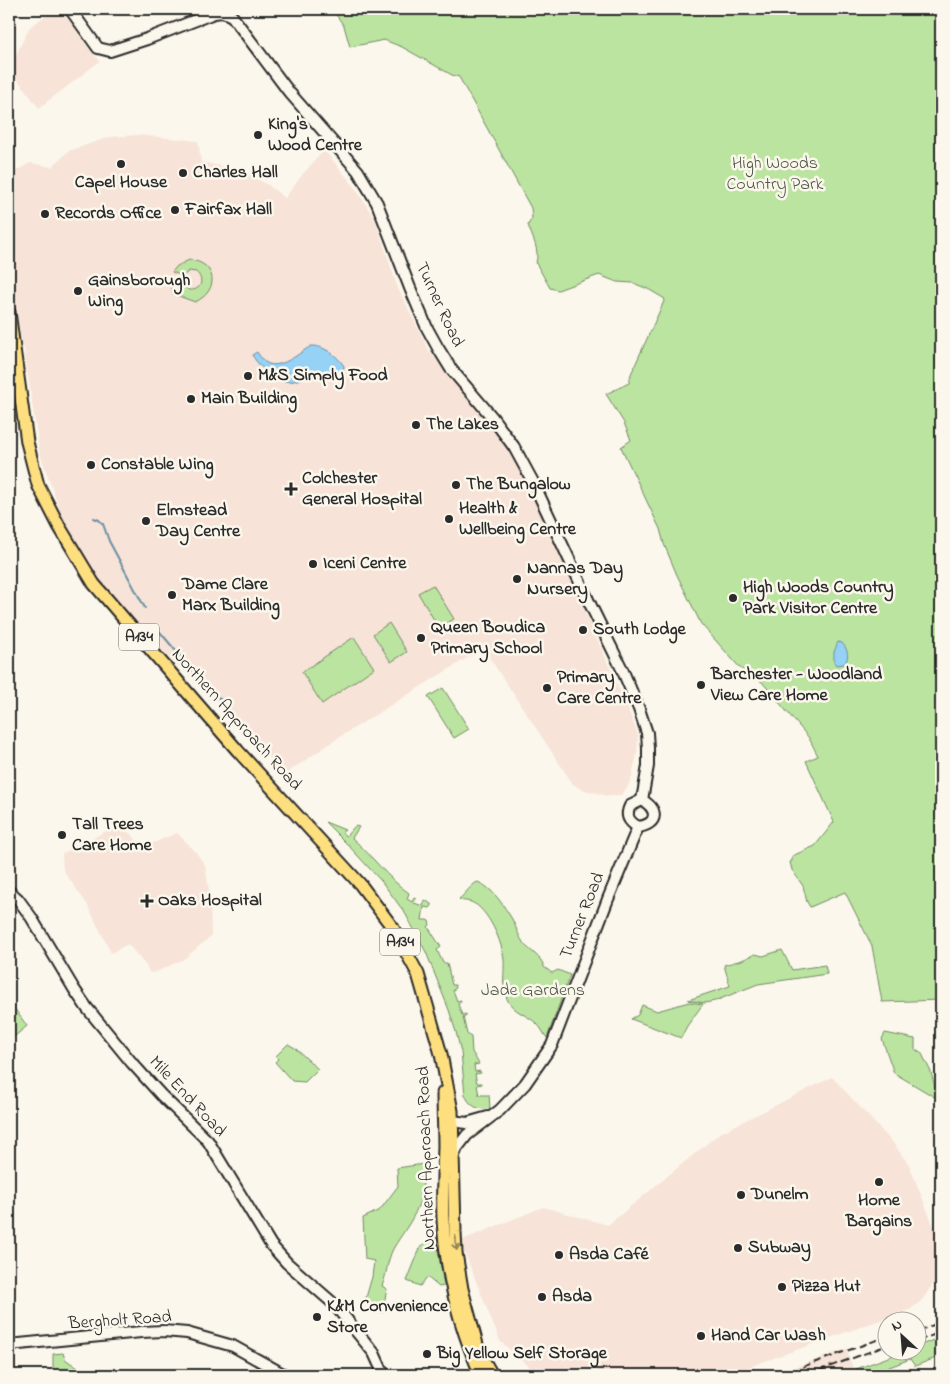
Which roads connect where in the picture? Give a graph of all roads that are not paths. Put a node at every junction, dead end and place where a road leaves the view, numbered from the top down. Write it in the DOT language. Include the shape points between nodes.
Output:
graph roads {
  1 [pos="70,9"];
  2 [pos="9,312"];
  3 [pos="642,800"];
  4 [pos="638,827"];
  5 [pos="9,891"];
  6 [pos="441,1054"];
  7 [pos="493,1115"];
  8 [pos="452,1121"];
  9 [pos="448,1133"];
  10 [pos="467,1135"];
  11 [pos="452,1161"];
  12 [pos="9,1345"];
  13 [pos="384,1373"];
  14 [pos="285,1375"];
  15 [pos="481,1375"];
  16 [pos="492,1375"];
  1 -- 3 [label="street, Turner Road" via="98,48 110,51 214,13 232,16 288,92 358,171 377,203 427,328 451,369 492,417 517,453 624,674 647,733 648,766"];
  2 -- 6 [label="main road, Northern Approach Road / A134" via="27,442 38,485 82,566 238,752 360,884 393,928 418,974"];
  3 -- 4 [label="street, Turner Road" via="630,806 627,814 629,821"];
  3 -- 4 [label="street, Turner Road" via="652,807 654,815 648,825"];
  4 -- 7 [label="street, Turner Road" via="552,1045 525,1084"];
  5 -- 13 [label="street, Mile End Road" via="31,917 87,1008 161,1095 208,1141 271,1245 334,1304 374,1353"];
  6 -- 8 [label="main road, Northern Approach Road / A134"];
  6 -- 9 [label="main road, Northern Approach Road / A134"];
  7 -- 8 [label="street, Turner Road" via="468,1123"];
  7 -- 10 [label="street, Turner Road"];
  8 -- 9 [label="main road, A134"];
  9 -- 10 [label="street"];
  9 -- 11 [label="main road, Northern Approach Road / A134"];
  9 -- 15 [label="main road, Northern Approach Road / A134" via="444,1146 443,1218 449,1269 460,1316"];
  10 -- 11 [label="street, Turner Road"];
  11 -- 16 [label="main road, Northern Approach Road / A134, one-way" via="455,1236 462,1289 479,1352"];
  12 -- 14 [label="street, Bergholt Road" via="141,1332 187,1333 233,1346"];
}
